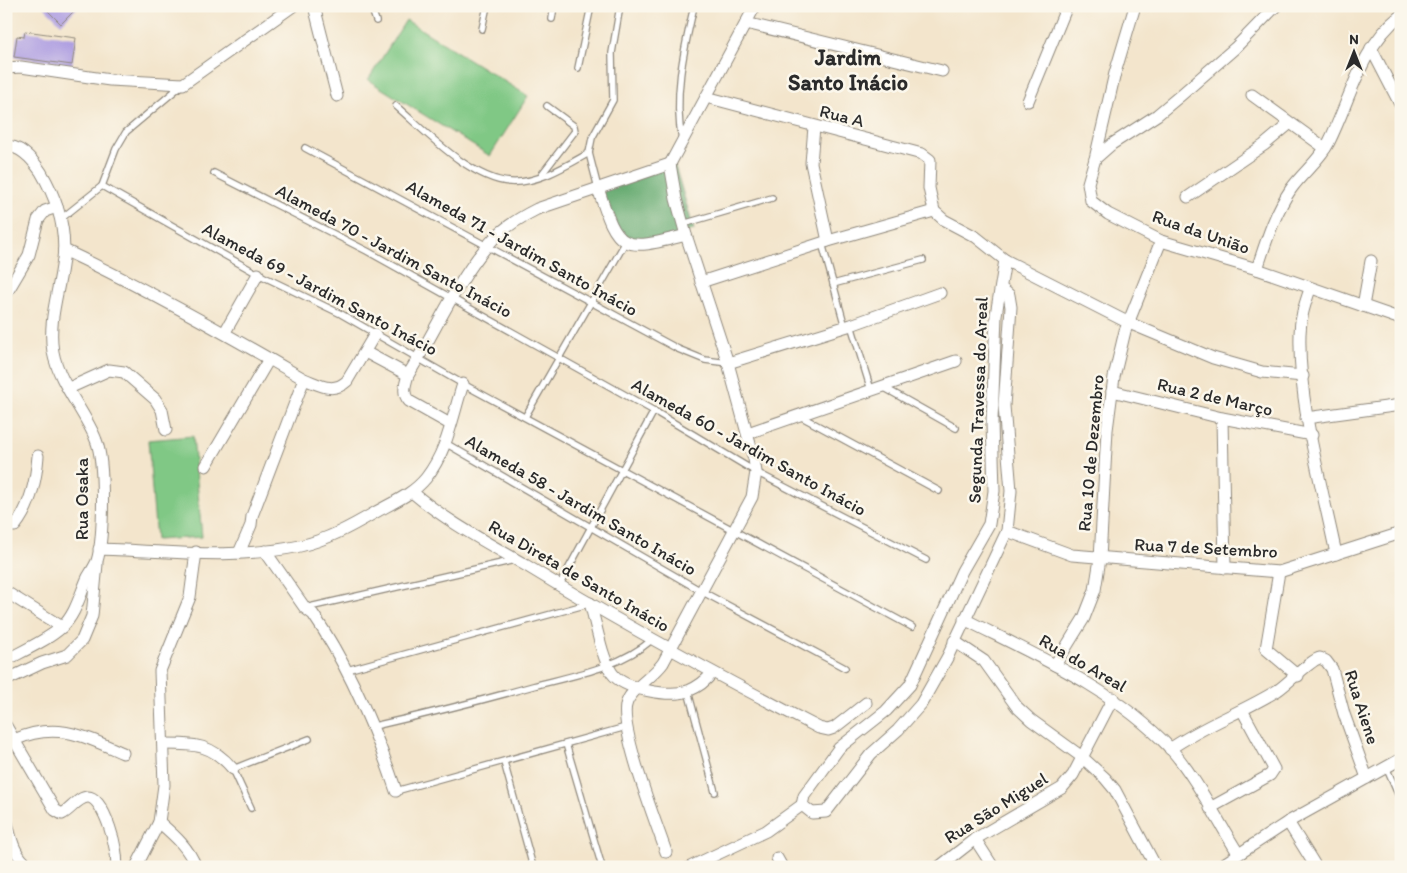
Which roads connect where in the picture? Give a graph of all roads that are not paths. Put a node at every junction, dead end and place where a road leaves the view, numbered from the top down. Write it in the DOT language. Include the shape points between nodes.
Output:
graph roads {
  1 [pos="293,6"];
  2 [pos="314,6"];
  3 [pos="371,6"];
  4 [pos="487,6"];
  5 [pos="554,6"];
  6 [pos="591,6"];
  7 [pos="620,6"];
  8 [pos="694,6"];
  9 [pos="756,6"];
  10 [pos="1067,6"];
  11 [pos="1134,6"];
  12 [pos="1276,6"];
  13 [pos="1401,15"];
  14 [pos="552,19"];
  15 [pos="376,21"];
  16 [pos="746,23"];
  17 [pos="482,29"];
  18 [pos="1372,48"];
  19 [pos="6,68"];
  20 [pos="578,68"];
  21 [pos="942,71"];
  22 [pos="183,84"];
  23 [pos="1252,95"];
  24 [pos="337,96"];
  25 [pos="706,97"];
  26 [pos="1028,101"];
  27 [pos="1399,102"];
  28 [pos="396,106"];
  29 [pos="547,106"];
  30 [pos="1289,124"];
  31 [pos="814,127"];
  32 [pos="682,140"];
  33 [pos="6,146"];
  34 [pos="305,148"];
  35 [pos="1325,148"];
  36 [pos="589,153"];
  37 [pos="1095,159"];
  38 [pos="670,164"];
  39 [pos="214,173"];
  40 [pos="541,176"];
  41 [pos="102,186"];
  42 [pos="598,188"];
  43 [pos="1188,197"];
  44 [pos="772,198"];
  45 [pos="57,207"];
  46 [pos="934,211"];
  47 [pos="62,218"];
  48 [pos="684,230"];
  49 [pos="825,242"];
  50 [pos="1161,242"];
  51 [pos="625,243"];
  52 [pos="488,245"];
  53 [pos="64,250"];
  54 [pos="923,260"];
  55 [pos="1004,260"];
  56 [pos="1371,260"];
  57 [pos="1257,270"];
  58 [pos="258,274"];
  59 [pos="701,282"];
  60 [pos="833,284"];
  61 [pos="1001,288"];
  62 [pos="1310,289"];
  63 [pos="940,293"];
  64 [pos="6,294"];
  65 [pos="453,299"];
  66 [pos="589,303"];
  67 [pos="1363,306"];
  68 [pos="1401,320"];
  69 [pos="1129,323"];
  70 [pos="848,326"];
  71 [pos="225,332"];
  72 [pos="375,334"];
  73 [pos="365,352"];
  74 [pos="558,358"];
  75 [pos="269,359"];
  76 [pos="418,359"];
  77 [pos="956,361"];
  78 [pos="728,363"];
  79 [pos="408,375"];
  80 [pos="1303,376"];
  81 [pos="304,379"];
  82 [pos="463,384"];
  83 [pos="69,388"];
  84 [pos="876,388"];
  85 [pos="1112,391"];
  86 [pos="1401,405"];
  87 [pos="654,411"];
  88 [pos="798,414"];
  89 [pos="525,417"];
  90 [pos="1222,418"];
  91 [pos="1306,418"];
  92 [pos="450,424"];
  93 [pos="956,428"];
  94 [pos="166,430"];
  95 [pos="748,433"];
  96 [pos="1312,436"];
  97 [pos="447,444"];
  98 [pos="38,456"];
  99 [pos="206,466"];
  100 [pos="622,469"];
  101 [pos="756,472"];
  102 [pos="412,492"];
  103 [pos="939,492"];
  104 [pos="11,526"];
  105 [pos="590,526"];
  106 [pos="1007,531"];
  107 [pos="734,532"];
  108 [pos="1401,533"];
  109 [pos="99,549"];
  110 [pos="265,551"];
  111 [pos="196,552"];
  112 [pos="239,553"];
  113 [pos="1336,554"];
  114 [pos="1100,559"];
  115 [pos="516,560"];
  116 [pos="926,560"];
  117 [pos="97,562"];
  118 [pos="1225,568"];
  119 [pos="1278,572"];
  120 [pos="559,586"];
  121 [pos="701,591"];
  122 [pos="6,592"];
  123 [pos="590,603"];
  124 [pos="305,608"];
  125 [pos="964,619"];
  126 [pos="62,627"];
  127 [pos="912,627"];
  128 [pos="653,639"];
  129 [pos="954,642"];
  130 [pos="670,649"];
  131 [pos="6,660"];
  132 [pos="1055,665"];
  133 [pos="608,666"];
  134 [pos="845,668"];
  135 [pos="347,670"];
  136 [pos="712,673"];
  137 [pos="1298,676"];
  138 [pos="6,680"];
  139 [pos="637,688"];
  140 [pos="688,691"];
  141 [pos="1113,698"];
  142 [pos="866,703"];
  143 [pos="1242,710"];
  144 [pos="6,726"];
  145 [pos="374,726"];
  146 [pos="626,727"];
  147 [pos="309,739"];
  148 [pos="14,740"];
  149 [pos="164,744"];
  150 [pos="566,744"];
  151 [pos="1170,749"];
  152 [pos="123,753"];
  153 [pos="1082,757"];
  154 [pos="1401,759"];
  155 [pos="504,762"];
  156 [pos="1386,767"];
  157 [pos="233,769"];
  158 [pos="1367,778"];
  159 [pos="396,791"];
  160 [pos="715,792"];
  161 [pos="1401,801"];
  162 [pos="802,805"];
  163 [pos="250,808"];
  164 [pos="1210,808"];
  165 [pos="6,819"];
  166 [pos="159,822"];
  167 [pos="1288,822"];
  168 [pos="975,839"];
  169 [pos="11,852"];
  170 [pos="666,852"];
  171 [pos="1238,853"];
  172 [pos="30,867"];
  173 [pos="116,867"];
  174 [pos="136,867"];
  175 [pos="196,867"];
  176 [pos="533,867"];
  177 [pos="602,867"];
  178 [pos="690,867"];
  179 [pos="939,867"];
  180 [pos="993,867"];
  181 [pos="1156,867"];
  182 [pos="1219,867"];
  183 [pos="1316,867"];
  1 -- 22 [label="street"];
  2 -- 24 [label="street"];
  3 -- 15 [label="lane"];
  4 -- 17 [label="lane"];
  5 -- 14 [label="lane"];
  6 -- 20 [label="lane"];
  7 -- 36 [label="lane" via="612,53 613,100 595,132"];
  8 -- 32 [label="lane" via="680,74"];
  9 -- 16 [label="street"];
  10 -- 26 [label="street"];
  11 -- 37 [label="street"];
  12 -- 37 [label="street" via="1235,48 1181,95"];
  13 -- 18 [label="street"];
  16 -- 21 [label="street"];
  16 -- 25 [label="street"];
  18 -- 27 [label="street"];
  18 -- 35 [label="street" via="1355,78"];
  19 -- 22 [label="street" via="21,67 110,80"];
  22 -- 41 [label="lane" via="126,132"];
  23 -- 30 [label="street"];
  25 -- 31 [label="street, Rua A"];
  25 -- 32 [label="street"];
  28 -- 40 [label="lane" via="467,165 484,174 511,182"];
  29 -- 40 [label="lane" via="574,126 574,131"];
  30 -- 35 [label="street"];
  30 -- 43 [label="street"];
  31 -- 46 [label="street, Rua A" via="922,154 930,160 929,188"];
  31 -- 49 [label="street" via="811,163"];
  32 -- 38 [label="street"];
  33 -- 45 [label="street" via="17,148 36,165"];
  34 -- 52 [label="lane, Alameda 71 - Jardim Santo Inácio"];
  35 -- 57 [label="street" via="1280,206"];
  36 -- 40 [label="lane"];
  36 -- 42 [label="lane"];
  37 -- 50 [label="street, Rua da União" via="1088,183 1091,201 1108,214"];
  38 -- 42 [label="street"];
  38 -- 48 [label="street, Rua Direta de Santo Inácio"];
  39 -- 65 [label="lane, Alameda 70 - Jardim Santo Inácio"];
  41 -- 47 [label="lane"];
  41 -- 58 [label="lane, Alameda 69 - Jardim Santo Inácio"];
  42 -- 51 [label="street" via="610,224 616,236"];
  42 -- 52 [label="street" via="537,209 504,230"];
  44 -- 48 [label="lane"];
  45 -- 47 [label="street"];
  45 -- 64 [label="street" via="45,211 38,220 29,255"];
  46 -- 49 [label="street"];
  46 -- 55 [label="street" via="944,220 976,236"];
  47 -- 53 [label="street, Rua Osaka"];
  48 -- 51 [label="street" via="648,245"];
  48 -- 59 [label="street, Rua Direta de Santo Inácio"];
  49 -- 59 [label="street"];
  49 -- 60 [label="lane"];
  50 -- 57 [label="street, Rua da União"];
  50 -- 69 [label="street, Rua 10 de Dezembro"];
  51 -- 66 [label="lane"];
  52 -- 65 [label="street"];
  52 -- 66 [label="lane, Alameda 71 - Jardim Santo Inácio"];
  53 -- 71 [label="street"];
  53 -- 83 [label="street, Rua Osaka" via="51,323 51,341 54,358"];
  54 -- 60 [label="lane"];
  55 -- 61 [label="street, Segunda Travessa do Areal"];
  55 -- 69 [label="street"];
  56 -- 67 [label="street"];
  57 -- 62 [label="street, Rua da União"];
  58 -- 71 [label="street"];
  58 -- 72 [label="lane, Alameda 69 - Jardim Santo Inácio"];
  59 -- 78 [label="street, Rua Direta de Santo Inácio"];
  60 -- 70 [label="lane"];
  61 -- 106 [label="street" via="1009,295 1011,307 1004,406 1011,492"];
  61 -- 162 [label="street, Segunda Travessa do Areal" via="996,315 992,422 994,491 989,524 962,571 910,685 886,711 839,748 804,796"];
  62 -- 67 [label="street, Rua da União"];
  62 -- 80 [label="street" via="1300,334"];
  63 -- 70 [label="street"];
  65 -- 74 [label="lane, Alameda 70 - Jardim Santo Inácio"];
  65 -- 76 [label="street"];
  66 -- 74 [label="lane"];
  66 -- 78 [label="lane, Alameda 71 - Jardim Santo Inácio" via="678,349 705,360"];
  67 -- 68 [label="street, Rua da União"];
  69 -- 80 [label="street" via="1221,360 1262,372"];
  69 -- 85 [label="street, Rua 10 de Dezembro"];
  70 -- 78 [label="street"];
  70 -- 84 [label="lane"];
  71 -- 75 [label="street"];
  72 -- 73 [label="street"];
  72 -- 76 [label="lane, Alameda 69 - Jardim Santo Inácio"];
  73 -- 79 [label="street"];
  73 -- 81 [label="street" via="342,386 327,388"];
  74 -- 87 [label="lane, Alameda 60 - Jardim Santo Inácio"];
  74 -- 89 [label="lane"];
  75 -- 81 [label="street"];
  75 -- 99 [label="street"];
  76 -- 79 [label="street"];
  76 -- 82 [label="lane, Alameda 69 - Jardim Santo Inácio"];
  77 -- 84 [label="street"];
  78 -- 95 [label="street, Rua Direta de Santo Inácio"];
  79 -- 92 [label="street" via="404,393 409,401"];
  80 -- 91 [label="street"];
  81 -- 112 [label="street"];
  82 -- 89 [label="lane, Alameda 69 - Jardim Santo Inácio"];
  82 -- 92 [label="street"];
  83 -- 94 [label="street" via="109,370 124,372 155,399 162,410"];
  83 -- 109 [label="street, Rua Osaka" via="96,439 102,458"];
  84 -- 88 [label="street"];
  84 -- 93 [label="lane"];
  85 -- 90 [label="street, Rua 2 de Março"];
  85 -- 114 [label="street, Rua 10 de Dezembro"];
  86 -- 91 [label="street"];
  87 -- 100 [label="lane"];
  87 -- 101 [label="lane, Alameda 60 - Jardim Santo Inácio"];
  88 -- 95 [label="street"];
  88 -- 103 [label="lane"];
  89 -- 100 [label="lane, Alameda 69 - Jardim Santo Inácio"];
  90 -- 96 [label="street, Rua 2 de Março"];
  90 -- 118 [label="street"];
  91 -- 96 [label="street"];
  92 -- 97 [label="street"];
  95 -- 101 [label="street, Rua Direta de Santo Inácio"];
  96 -- 113 [label="street"];
  97 -- 102 [label="street" via="425,479"];
  97 -- 105 [label="lane, Alameda 58 - Jardim Santo Inácio"];
  98 -- 104 [label="street" via="32,495"];
  100 -- 105 [label="lane"];
  100 -- 107 [label="lane, Alameda 69 - Jardim Santo Inácio"];
  101 -- 107 [label="street, Rua Direta de Santo Inácio" via="752,497"];
  101 -- 116 [label="lane, Alameda 60 - Jardim Santo Inácio"];
  102 -- 110 [label="street" via="328,537 300,546"];
  102 -- 115 [label="street, Rua Direta de Santo Inácio" via="454,523"];
  105 -- 120 [label="lane"];
  105 -- 121 [label="lane, Alameda 58 - Jardim Santo Inácio"];
  106 -- 114 [label="street, Rua 7 de Setembro" via="1072,555"];
  106 -- 125 [label="street"];
  107 -- 121 [label="street, Rua Direta de Santo Inácio"];
  107 -- 127 [label="lane, Alameda 69 - Jardim Santo Inácio"];
  108 -- 113 [label="street, Rua 7 de Setembro"];
  109 -- 111 [label="street"];
  109 -- 117 [label="street, Rua Osaka"];
  110 -- 112 [label="street"];
  110 -- 124 [label="street"];
  111 -- 112 [label="street"];
  111 -- 149 [label="street" via="190,596 160,671"];
  113 -- 119 [label="street, Rua 7 de Setembro"];
  114 -- 118 [label="street, Rua 7 de Setembro"];
  114 -- 132 [label="street, Rua 10 de Dezembro" via="1099,574 1089,605"];
  115 -- 120 [label="street, Rua Direta de Santo Inácio"];
  115 -- 124 [label="lane"];
  117 -- 126 [label="street, Rua Osaka" via="74,610"];
  117 -- 138 [label="street" via="92,616 82,640 66,654"];
  118 -- 119 [label="street, Rua 7 de Setembro"];
  119 -- 137 [label="street" via="1266,648"];
  120 -- 123 [label="street, Rua Direta de Santo Inácio"];
  121 -- 130 [label="street, Rua Direta de Santo Inácio"];
  121 -- 134 [label="lane, Alameda 58 - Jardim Santo Inácio"];
  122 -- 126 [label="street"];
  123 -- 128 [label="street, Rua Direta de Santo Inácio"];
  123 -- 133 [label="street"];
  123 -- 135 [label="lane"];
  124 -- 135 [label="street" via="316,618"];
  125 -- 129 [label="street"];
  125 -- 132 [label="street, Rua do Areal"];
  126 -- 131 [label="street, Rua Osaka"];
  128 -- 130 [label="street, Rua Direta de Santo Inácio"];
  128 -- 133 [label="lane"];
  129 -- 153 [label="street" via="984,661 1017,707 1031,720"];
  129 -- 162 [label="street" via="934,682 913,713 871,754 826,812 816,814"];
  130 -- 136 [label="street"];
  130 -- 139 [label="street" via="656,673"];
  132 -- 141 [label="street, Rua do Areal"];
  133 -- 139 [label="street" via="619,680"];
  133 -- 145 [label="lane"];
  135 -- 145 [label="street"];
  136 -- 140 [label="street" via="706,682"];
  136 -- 142 [label="street" via="824,730 834,728"];
  137 -- 143 [label="street"];
  137 -- 158 [label="street, Rua Aiene" via="1314,659 1322,658 1332,669"];
  139 -- 140 [label="street" via="676,693"];
  139 -- 146 [label="street" via="626,704"];
  140 -- 160 [label="lane"];
  141 -- 151 [label="street, Rua do Areal"];
  141 -- 153 [label="street, Rua São Miguel"];
  143 -- 151 [label="street"];
  143 -- 164 [label="street" via="1274,769"];
  144 -- 148 [label="street"];
  145 -- 159 [label="street"];
  146 -- 150 [label="lane"];
  146 -- 170 [label="street"];
  147 -- 157 [label="lane"];
  148 -- 152 [label="street" via="30,732 49,729 70,732"];
  148 -- 173 [label="street" via="59,813 68,811 82,798 96,800 115,845"];
  149 -- 157 [label="street" via="205,747 222,756"];
  149 -- 166 [label="street" via="164,785"];
  150 -- 155 [label="lane"];
  150 -- 177 [label="lane"];
  151 -- 164 [label="street, Rua do Areal"];
  153 -- 168 [label="street, Rua São Miguel" via="1062,788"];
  153 -- 181 [label="street" via="1115,790"];
  154 -- 156 [label="street"];
  155 -- 159 [label="lane"];
  155 -- 176 [label="lane"];
  156 -- 158 [label="street"];
  156 -- 161 [label="lane"];
  157 -- 163 [label="lane"];
  158 -- 167 [label="street"];
  162 -- 178 [label="street" via="760,834"];
  164 -- 171 [label="street, Rua do Areal"];
  165 -- 169 [label="street"];
  166 -- 174 [label="street"];
  166 -- 175 [label="street" via="180,839"];
  167 -- 171 [label="street"];
  167 -- 183 [label="street"];
  168 -- 179 [label="street, Rua São Miguel"];
  168 -- 180 [label="street"];
  169 -- 172 [label="street"];
  171 -- 182 [label="street"];
}
